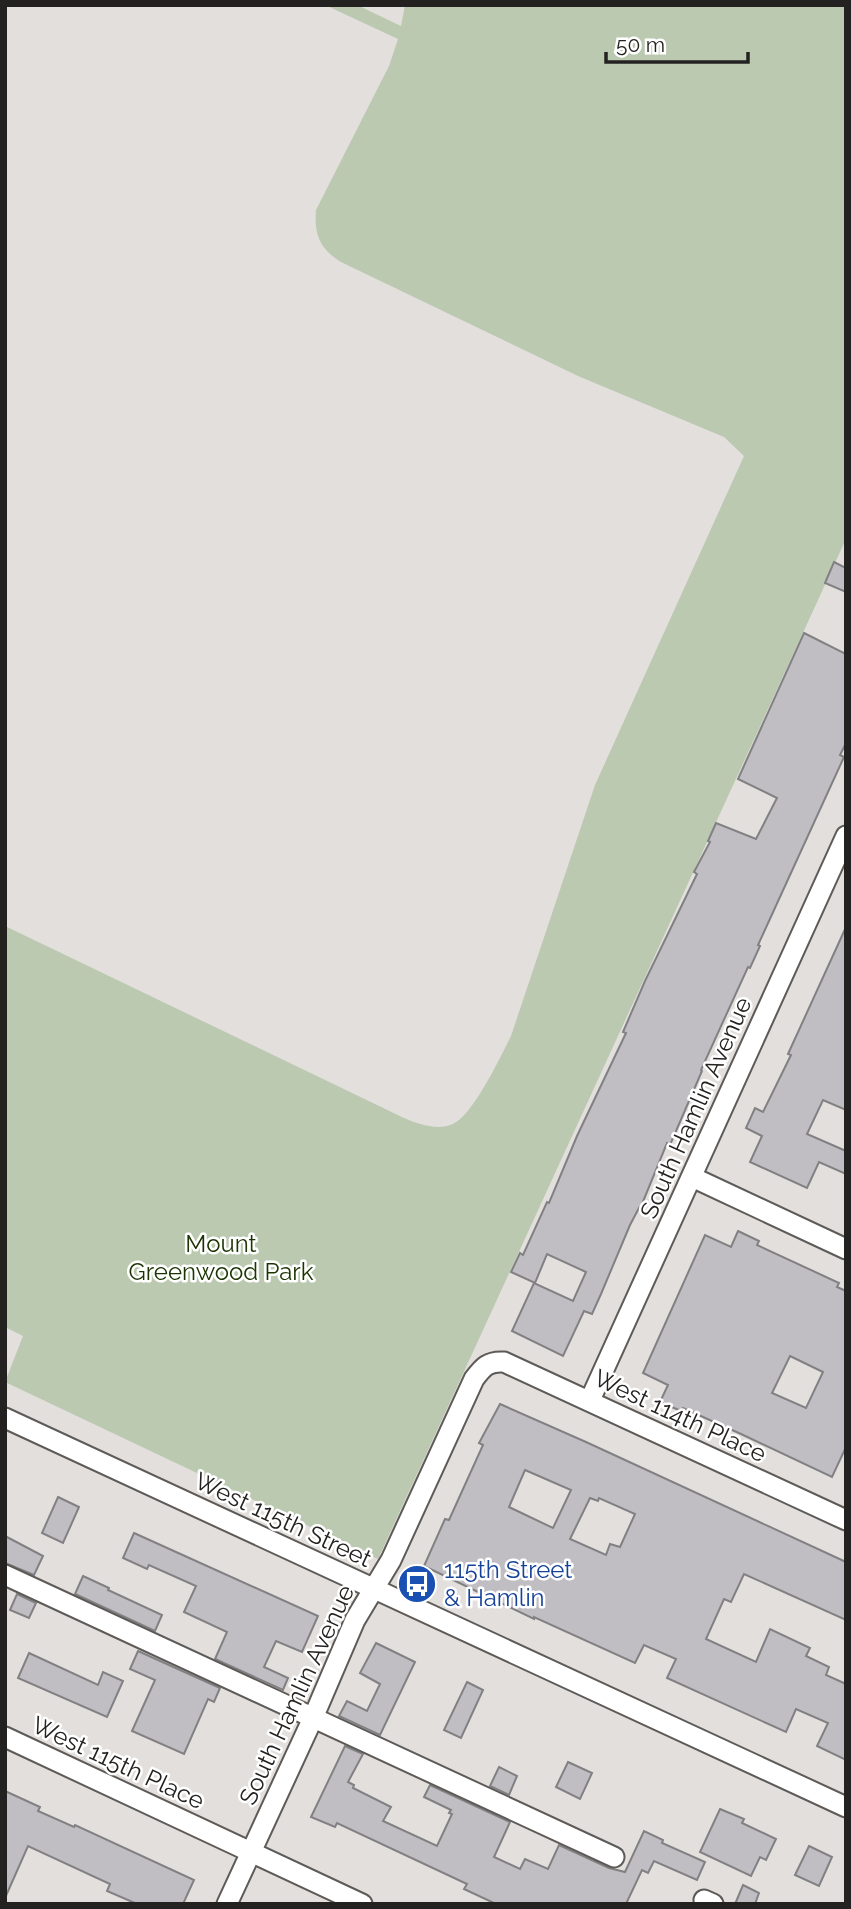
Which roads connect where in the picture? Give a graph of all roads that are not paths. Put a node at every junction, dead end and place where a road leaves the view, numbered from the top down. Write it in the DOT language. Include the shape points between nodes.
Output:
graph roads {
  1 [pos="846,836"];
  2 [pos="692,1177"];
  3 [pos="846,1249"];
  4 [pos="492,1361"];
  5 [pos="590,1400"];
  6 [pos="5,1418"];
  7 [pos="846,1520"];
  8 [pos="5,1575"];
  9 [pos="374,1588"];
  10 [pos="313,1718"];
  11 [pos="5,1737"];
  12 [pos="846,1807"];
  13 [pos="251,1852"];
  14 [pos="614,1857"];
  15 [pos="227,1904"];
  16 [pos="362,1904"];
  1 -- 2 [label="street, South Hamlin Avenue"];
  2 -- 3 [label="street"];
  2 -- 5 [label="street, South Hamlin Avenue"];
  4 -- 5 [label="street, West 114th Place" via="504,1362"];
  4 -- 9 [label="street, South Hamlin Avenue" via="474,1379"];
  5 -- 7 [label="street, West 114th Place"];
  6 -- 9 [label="street, West 115th Street"];
  8 -- 10 [label="street"];
  9 -- 10 [label="street, South Hamlin Avenue" via="355,1620"];
  9 -- 12 [label="street, West 115th Street"];
  10 -- 13 [label="street, South Hamlin Avenue"];
  10 -- 14 [label="street"];
  11 -- 13 [label="street, West 115th Place"];
  13 -- 15 [label="street, South Hamlin Avenue"];
  13 -- 16 [label="street, West 115th Place"];
}
